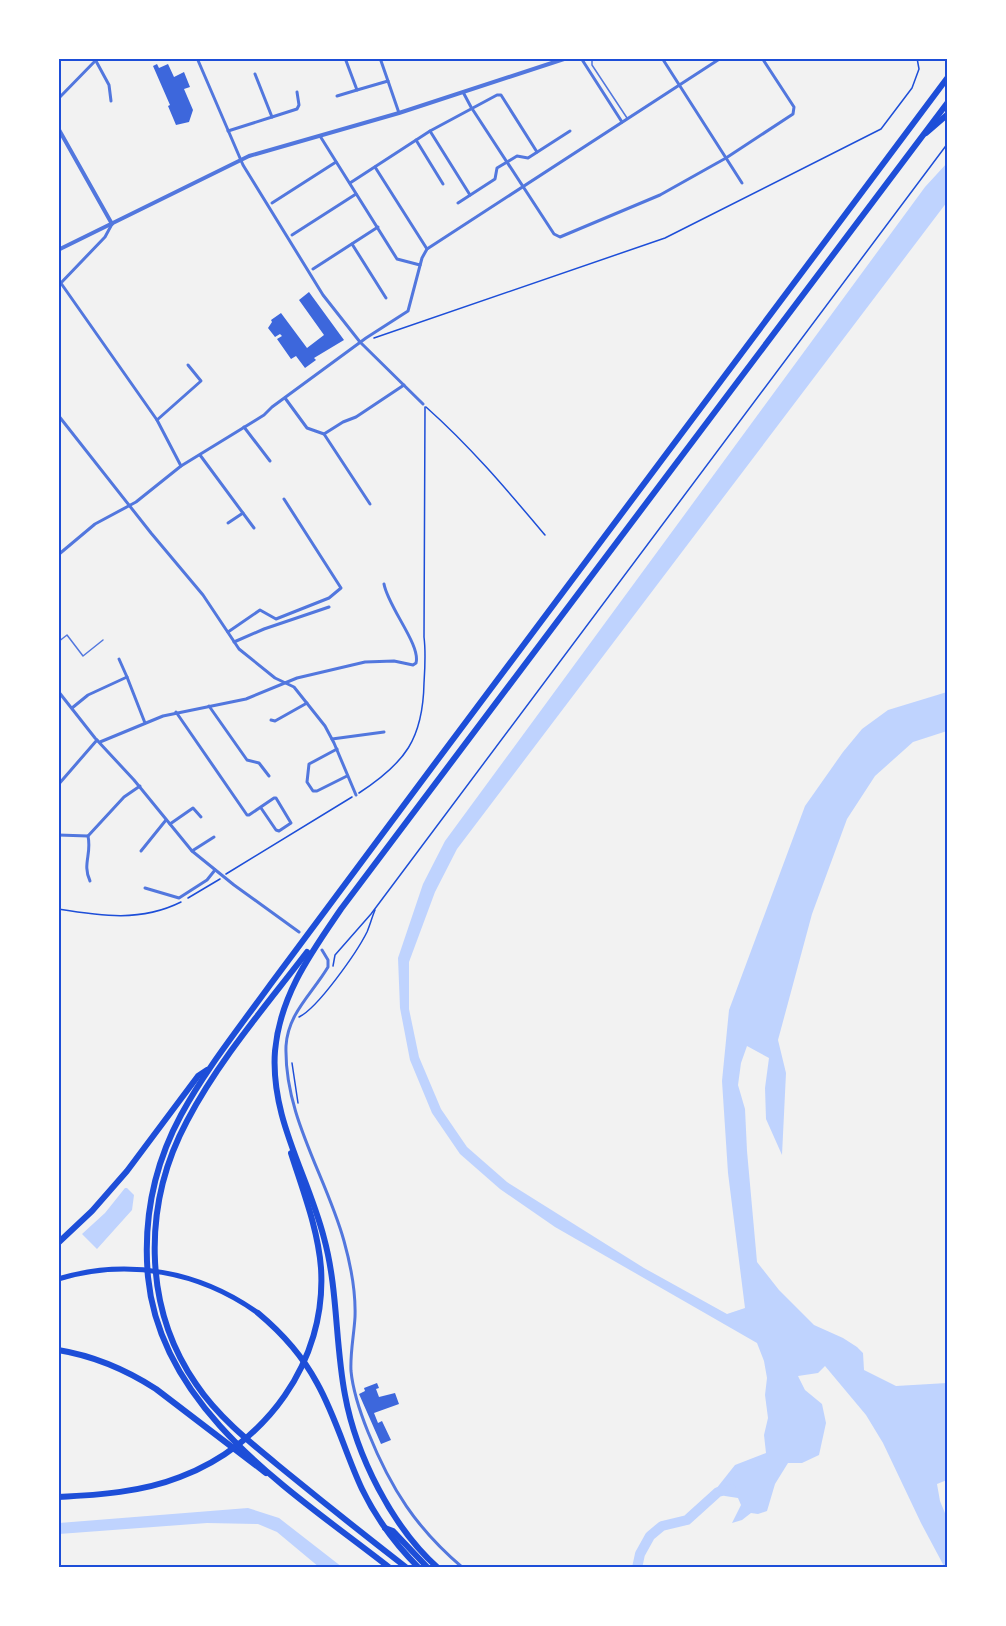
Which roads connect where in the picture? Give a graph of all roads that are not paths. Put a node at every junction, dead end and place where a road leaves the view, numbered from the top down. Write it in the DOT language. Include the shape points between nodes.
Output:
graph roads {
  1 [pos="196,58"];
  2 [pos="345,58"];
  3 [pos="380,58"];
  4 [pos="567,58"];
  5 [pos="581,58"];
  6 [pos="592,58"];
  7 [pos="662,58"];
  8 [pos="721,58"];
  9 [pos="762,58"];
  10 [pos="97,60"];
  11 [pos="947,69"];
  12 [pos="255,74"];
  13 [pos="948,77"];
  14 [pos="388,81"];
  15 [pos="943,83"];
  16 [pos="679,85"];
  17 [pos="357,90"];
  18 [pos="297,92"];
  19 [pos="464,92"];
  20 [pos="337,96"];
  21 [pos="58,99"];
  22 [pos="111,101"];
  23 [pos="948,102"];
  24 [pos="471,107"];
  25 [pos="399,113"];
  26 [pos="948,114"];
  27 [pos="272,117"];
  28 [pos="628,118"];
  29 [pos="622,122"];
  30 [pos="58,128"];
  31 [pos="430,130"];
  32 [pos="228,131"];
  33 [pos="570,131"];
  34 [pos="320,136"];
  35 [pos="921,137"];
  36 [pos="416,140"];
  37 [pos="537,152"];
  38 [pos="726,158"];
  39 [pos="241,160"];
  40 [pos="336,162"];
  41 [pos="506,162"];
  42 [pos="375,167"];
  43 [pos="350,183"];
  44 [pos="742,183"];
  45 [pos="443,184"];
  46 [pos="523,186"];
  47 [pos="356,194"];
  48 [pos="470,195"];
  49 [pos="272,203"];
  50 [pos="458,203"];
  51 [pos="112,225"];
  52 [pos="378,227"];
  53 [pos="292,235"];
  54 [pos="352,244"];
  55 [pos="427,249"];
  56 [pos="58,250"];
  57 [pos="420,265"];
  58 [pos="312,269"];
  59 [pos="58,279"];
  60 [pos="60,284"];
  61 [pos="386,298"];
  62 [pos="360,342"];
  63 [pos="188,365"];
  64 [pos="404,386"];
  65 [pos="285,398"];
  66 [pos="423,404"];
  67 [pos="58,415"];
  68 [pos="157,420"];
  69 [pos="244,427"];
  70 [pos="324,434"];
  71 [pos="200,454"];
  72 [pos="270,461"];
  73 [pos="181,466"];
  74 [pos="284,499"];
  75 [pos="370,504"];
  76 [pos="130,505"];
  77 [pos="243,513"];
  78 [pos="228,524"];
  79 [pos="254,528"];
  80 [pos="58,555"];
  81 [pos="384,585"];
  82 [pos="329,607"];
  83 [pos="228,632"];
  84 [pos="104,640"];
  85 [pos="58,642"];
  86 [pos="234,642"];
  87 [pos="119,659"];
  88 [pos="127,677"];
  89 [pos="285,683"];
  90 [pos="58,691"];
  91 [pos="307,703"];
  92 [pos="209,706"];
  93 [pos="72,708"];
  94 [pos="176,712"];
  95 [pos="271,720"];
  96 [pos="144,723"];
  97 [pos="384,732"];
  98 [pos="332,739"];
  99 [pos="98,741"];
  100 [pos="337,749"];
  101 [pos="268,776"];
  102 [pos="347,776"];
  103 [pos="58,785"];
  104 [pos="140,786"];
  105 [pos="356,795"];
  106 [pos="261,807"];
  107 [pos="201,817"];
  108 [pos="166,820"];
  109 [pos="170,825"];
  110 [pos="58,835"];
  111 [pos="88,836"];
  112 [pos="214,837"];
  113 [pos="141,851"];
  114 [pos="192,851"];
  115 [pos="215,870"];
  116 [pos="90,881"];
  117 [pos="145,888"];
  118 [pos="341,909"];
  119 [pos="299,932"];
  120 [pos="322,950"];
  121 [pos="210,1068"];
  122 [pos="315,1216"];
  123 [pos="58,1243"];
  124 [pos="58,1279"];
  125 [pos="258,1313"];
  126 [pos="58,1350"];
  127 [pos="274,1478"];
  128 [pos="58,1497"];
  129 [pos="385,1527"];
  130 [pos="390,1568"];
  131 [pos="407,1568"];
  132 [pos="419,1568"];
  133 [pos="428,1568"];
  134 [pos="438,1568"];
  135 [pos="463,1568"];
  1 -- 32 [label="street"];
  2 -- 17 [label="street"];
  3 -- 14 [label="street"];
  4 -- 19 [label="street"];
  5 -- 29 [label="street"];
  6 -- 28 [label="lane" via="592,64"];
  7 -- 16 [label="street"];
  8 -- 16 [label="street"];
  9 -- 38 [label="street" via="794,107 793,114"];
  10 -- 21 [label="street"];
  10 -- 22 [label="street" via="109,85"];
  11 -- 15 [label="highway"];
  12 -- 27 [label="street"];
  13 -- 15 [label="highway"];
  14 -- 17 [label="street"];
  14 -- 25 [label="street"];
  15 -- 121 [label="highway"];
  16 -- 28 [label="street"];
  16 -- 38 [label="street"];
  17 -- 20 [label="street"];
  18 -- 27 [label="street" via="297,109"];
  19 -- 24 [label="street"];
  19 -- 25 [label="street"];
  23 -- 35 [label="highway"];
  24 -- 31 [label="street"];
  24 -- 37 [label="street" via="501,95"];
  24 -- 41 [label="street"];
  25 -- 34 [label="street"];
  26 -- 35 [label="highway"];
  27 -- 32 [label="street"];
  28 -- 29 [label="street"];
  29 -- 46 [label="street"];
  30 -- 51 [label="street"];
  31 -- 36 [label="street"];
  31 -- 48 [label="street"];
  32 -- 39 [label="street"];
  33 -- 37 [label="street"];
  34 -- 39 [label="street"];
  34 -- 40 [label="street"];
  35 -- 118 [label="highway"];
  36 -- 42 [label="street"];
  36 -- 45 [label="street"];
  37 -- 41 [label="street"];
  38 -- 44 [label="street"];
  38 -- 46 [label="street" via="660,195 560,237 554,234"];
  39 -- 51 [label="street"];
  39 -- 62 [label="street" via="323,295"];
  40 -- 43 [label="street"];
  40 -- 49 [label="street"];
  41 -- 46 [label="street"];
  41 -- 48 [label="street" via="497,168 495,179"];
  42 -- 43 [label="street"];
  42 -- 55 [label="street"];
  43 -- 47 [label="street"];
  46 -- 55 [label="street"];
  47 -- 52 [label="street"];
  47 -- 53 [label="street"];
  48 -- 50 [label="street"];
  51 -- 56 [label="street"];
  51 -- 60 [label="street"];
  52 -- 54 [label="street"];
  52 -- 57 [label="street" via="398,259"];
  54 -- 58 [label="street"];
  54 -- 61 [label="street"];
  55 -- 57 [label="street"];
  57 -- 62 [label="street" via="408,311"];
  59 -- 60 [label="street"];
  60 -- 68 [label="street"];
  62 -- 64 [label="street"];
  62 -- 65 [label="street"];
  63 -- 68 [label="street" via="201,381"];
  64 -- 66 [label="street"];
  64 -- 70 [label="street"];
  65 -- 69 [label="street"];
  65 -- 70 [label="street" via="307,428"];
  67 -- 76 [label="street"];
  68 -- 73 [label="street"];
  69 -- 71 [label="street"];
  69 -- 72 [label="street"];
  70 -- 75 [label="street"];
  71 -- 73 [label="street"];
  71 -- 77 [label="street"];
  73 -- 76 [label="street"];
  74 -- 83 [label="street" via="341,588 329,598 276,619 260,610"];
  76 -- 80 [label="street" via="95,524"];
  76 -- 83 [label="street"];
  77 -- 78 [label="street"];
  77 -- 79 [label="street"];
  81 -- 89 [label="street" via="386,597 416,650 414,664 365,662"];
  82 -- 86 [label="street"];
  83 -- 86 [label="street"];
  84 -- 85 [label="lane" via="83,656 67,635"];
  86 -- 89 [label="street"];
  87 -- 88 [label="street"];
  88 -- 93 [label="street" via="88,695"];
  88 -- 96 [label="street"];
  89 -- 91 [label="street" via="294,687"];
  89 -- 92 [label="street" via="246,699"];
  90 -- 93 [label="street"];
  91 -- 95 [label="street"];
  91 -- 98 [label="street"];
  92 -- 94 [label="street"];
  92 -- 101 [label="street" via="246,760 259,763"];
  93 -- 99 [label="street"];
  94 -- 96 [label="street"];
  94 -- 106 [label="street" via="247,815"];
  96 -- 99 [label="street"];
  97 -- 98 [label="street"];
  98 -- 100 [label="street"];
  99 -- 103 [label="street"];
  99 -- 104 [label="street"];
  100 -- 102 [label="street"];
  100 -- 102 [label="street" via="309,765 307,782 317,791"];
  102 -- 105 [label="street"];
  104 -- 108 [label="street"];
  104 -- 111 [label="street" via="124,797"];
  106 -- 106 [label="street" via="276,798 291,823 276,830"];
  107 -- 109 [label="street" via="193,808"];
  108 -- 109 [label="street"];
  108 -- 113 [label="street"];
  109 -- 114 [label="street"];
  110 -- 111 [label="street"];
  111 -- 116 [label="street" via="90,848 85,868"];
  112 -- 114 [label="street"];
  114 -- 115 [label="street"];
  115 -- 117 [label="street" via="207,880 178,898"];
  115 -- 119 [label="street"];
  118 -- 122 [label="highway" via="301,968 282,1012 275,1051 277,1092 286,1132"];
  118 -- 131 [label="highway" via="236,1045 186,1123 159,1197 154,1237 157,1280 173,1343 195,1384 211,1404 255,1446"];
  120 -- 135 [label="street" via="328,967 295,1013 286,1048 300,1124 351,1266 355,1316 351,1358 356,1401 395,1491 436,1543"];
  121 -- 123 [label="highway" via="198,1076 111,1190"];
  121 -- 127 [label="highway" via="179,1118 157,1175 147,1230 148,1280 162,1335 183,1379 208,1413"];
  122 -- 128 [label="highway" via="321,1286 316,1326 300,1371 277,1407 228,1454 197,1470 117,1492"];
  122 -- 134 [label="highway" via="329,1255 345,1395 356,1437 400,1524"];
  124 -- 125 [label="highway" via="113,1268 170,1273 209,1284"];
  125 -- 129 [label="highway" via="297,1351 313,1376 363,1490"];
  126 -- 127 [label="highway" via="104,1361 141,1379"];
  127 -- 130 [label="highway"];
  129 -- 132 [label="highway"];
  129 -- 133 [label="highway"];
}
